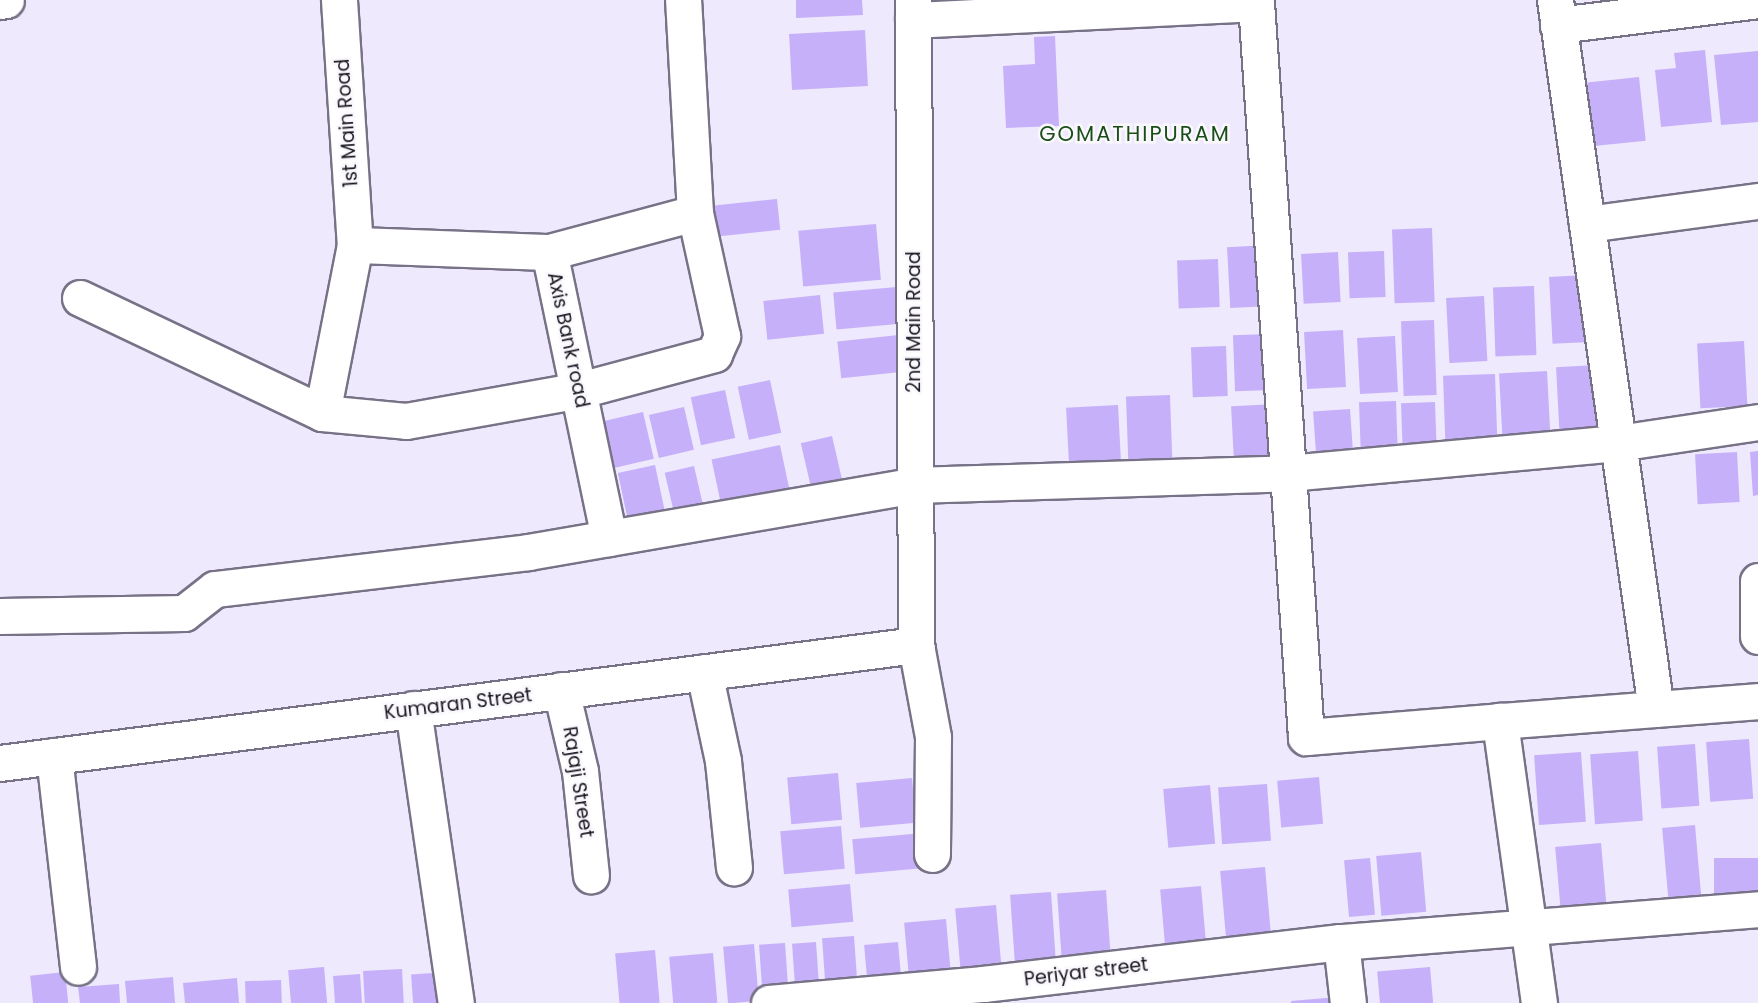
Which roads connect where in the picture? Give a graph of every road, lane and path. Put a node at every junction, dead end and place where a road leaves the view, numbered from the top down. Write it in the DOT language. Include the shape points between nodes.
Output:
graph roads {
  1 [pos="6,0"];
  2 [pos="339,0"];
  3 [pos="683,0"];
  4 [pos="1758,0"];
  5 [pos="0,1"];
  6 [pos="1257,1"];
  7 [pos="913,10"];
  8 [pos="1557,13"];
  9 [pos="1758,201"];
  10 [pos="695,213"];
  11 [pos="1587,224"];
  12 [pos="355,245"];
  13 [pos="550,253"];
  14 [pos="80,298"];
  15 [pos="580,390"];
  16 [pos="322,413"];
  17 [pos="1758,422"];
  18 [pos="1618,443"];
  19 [pos="1288,473"];
  20 [pos="915,485"];
  21 [pos="609,538"];
  22 [pos="1758,581"];
  23 [pos="0,616"];
  24 [pos="1758,636"];
  25 [pos="916,645"];
  26 [pos="704,672"];
  27 [pos="561,690"];
  28 [pos="1758,701"];
  29 [pos="413,709"];
  30 [pos="1656,709"];
  31 [pos="1500,720"];
  32 [pos="54,756"];
  33 [pos="0,763"];
  34 [pos="932,855"];
  35 [pos="734,867"];
  36 [pos="591,875"];
  37 [pos="1758,909"];
  38 [pos="1529,931"];
  39 [pos="1341,942"];
  40 [pos="78,967"];
  41 [pos="1054,989"];
  42 [pos="456,1003"];
  43 [pos="769,1003"];
  44 [pos="1348,1003"];
  45 [pos="1539,1003"];
  1 -- 5 [label="street"];
  2 -- 12 [label="street, 1st Main Road"];
  3 -- 10 [label="street"];
  4 -- 8 [label="street"];
  6 -- 7 [label="street"];
  6 -- 19 [label="street"];
  7 -- 20 [label="street, 2nd Main Road"];
  8 -- 11 [label="street"];
  9 -- 11 [label="street"];
  10 -- 13 [label="street, Axis Bank road"];
  10 -- 15 [label="street" via="721,346 714,354"];
  11 -- 18 [label="street"];
  12 -- 13 [label="street"];
  12 -- 16 [label="street, 1st Main Road"];
  13 -- 15 [label="street, Axis Bank road"];
  14 -- 16 [label="street"];
  15 -- 16 [label="street" via="407,421"];
  15 -- 21 [label="street, Axis Bank road"];
  17 -- 18 [label="street"];
  18 -- 19 [label="street"];
  18 -- 30 [label="street"];
  19 -- 20 [label="street"];
  19 -- 31 [label="street" via="1306,737"];
  20 -- 21 [label="street"];
  20 -- 25 [label="street, 2nd Main Road"];
  21 -- 23 [label="street" via="215,589 184,613"];
  22 -- 24 [label="street"];
  25 -- 26 [label="street, Kumaran Street"];
  25 -- 34 [label="street, 2nd Main Road" via="933,737"];
  26 -- 27 [label="street, Kumaran Street"];
  26 -- 35 [label="street" via="723,761"];
  27 -- 29 [label="street, Kumaran Street"];
  27 -- 36 [label="street, Rajaji Street" via="580,771"];
  28 -- 30 [label="street"];
  29 -- 32 [label="street, Kumaran Street"];
  29 -- 42 [label="street"];
  30 -- 31 [label="street"];
  31 -- 38 [label="street"];
  32 -- 33 [label="street, Kumaran Street"];
  32 -- 40 [label="street"];
  37 -- 38 [label="street, Periyar street"];
  38 -- 39 [label="street, Periyar street"];
  38 -- 45 [label="street"];
  39 -- 41 [label="street, Periyar street"];
  39 -- 44 [label="street"];
  41 -- 43 [label="street, Periyar street"];
}
